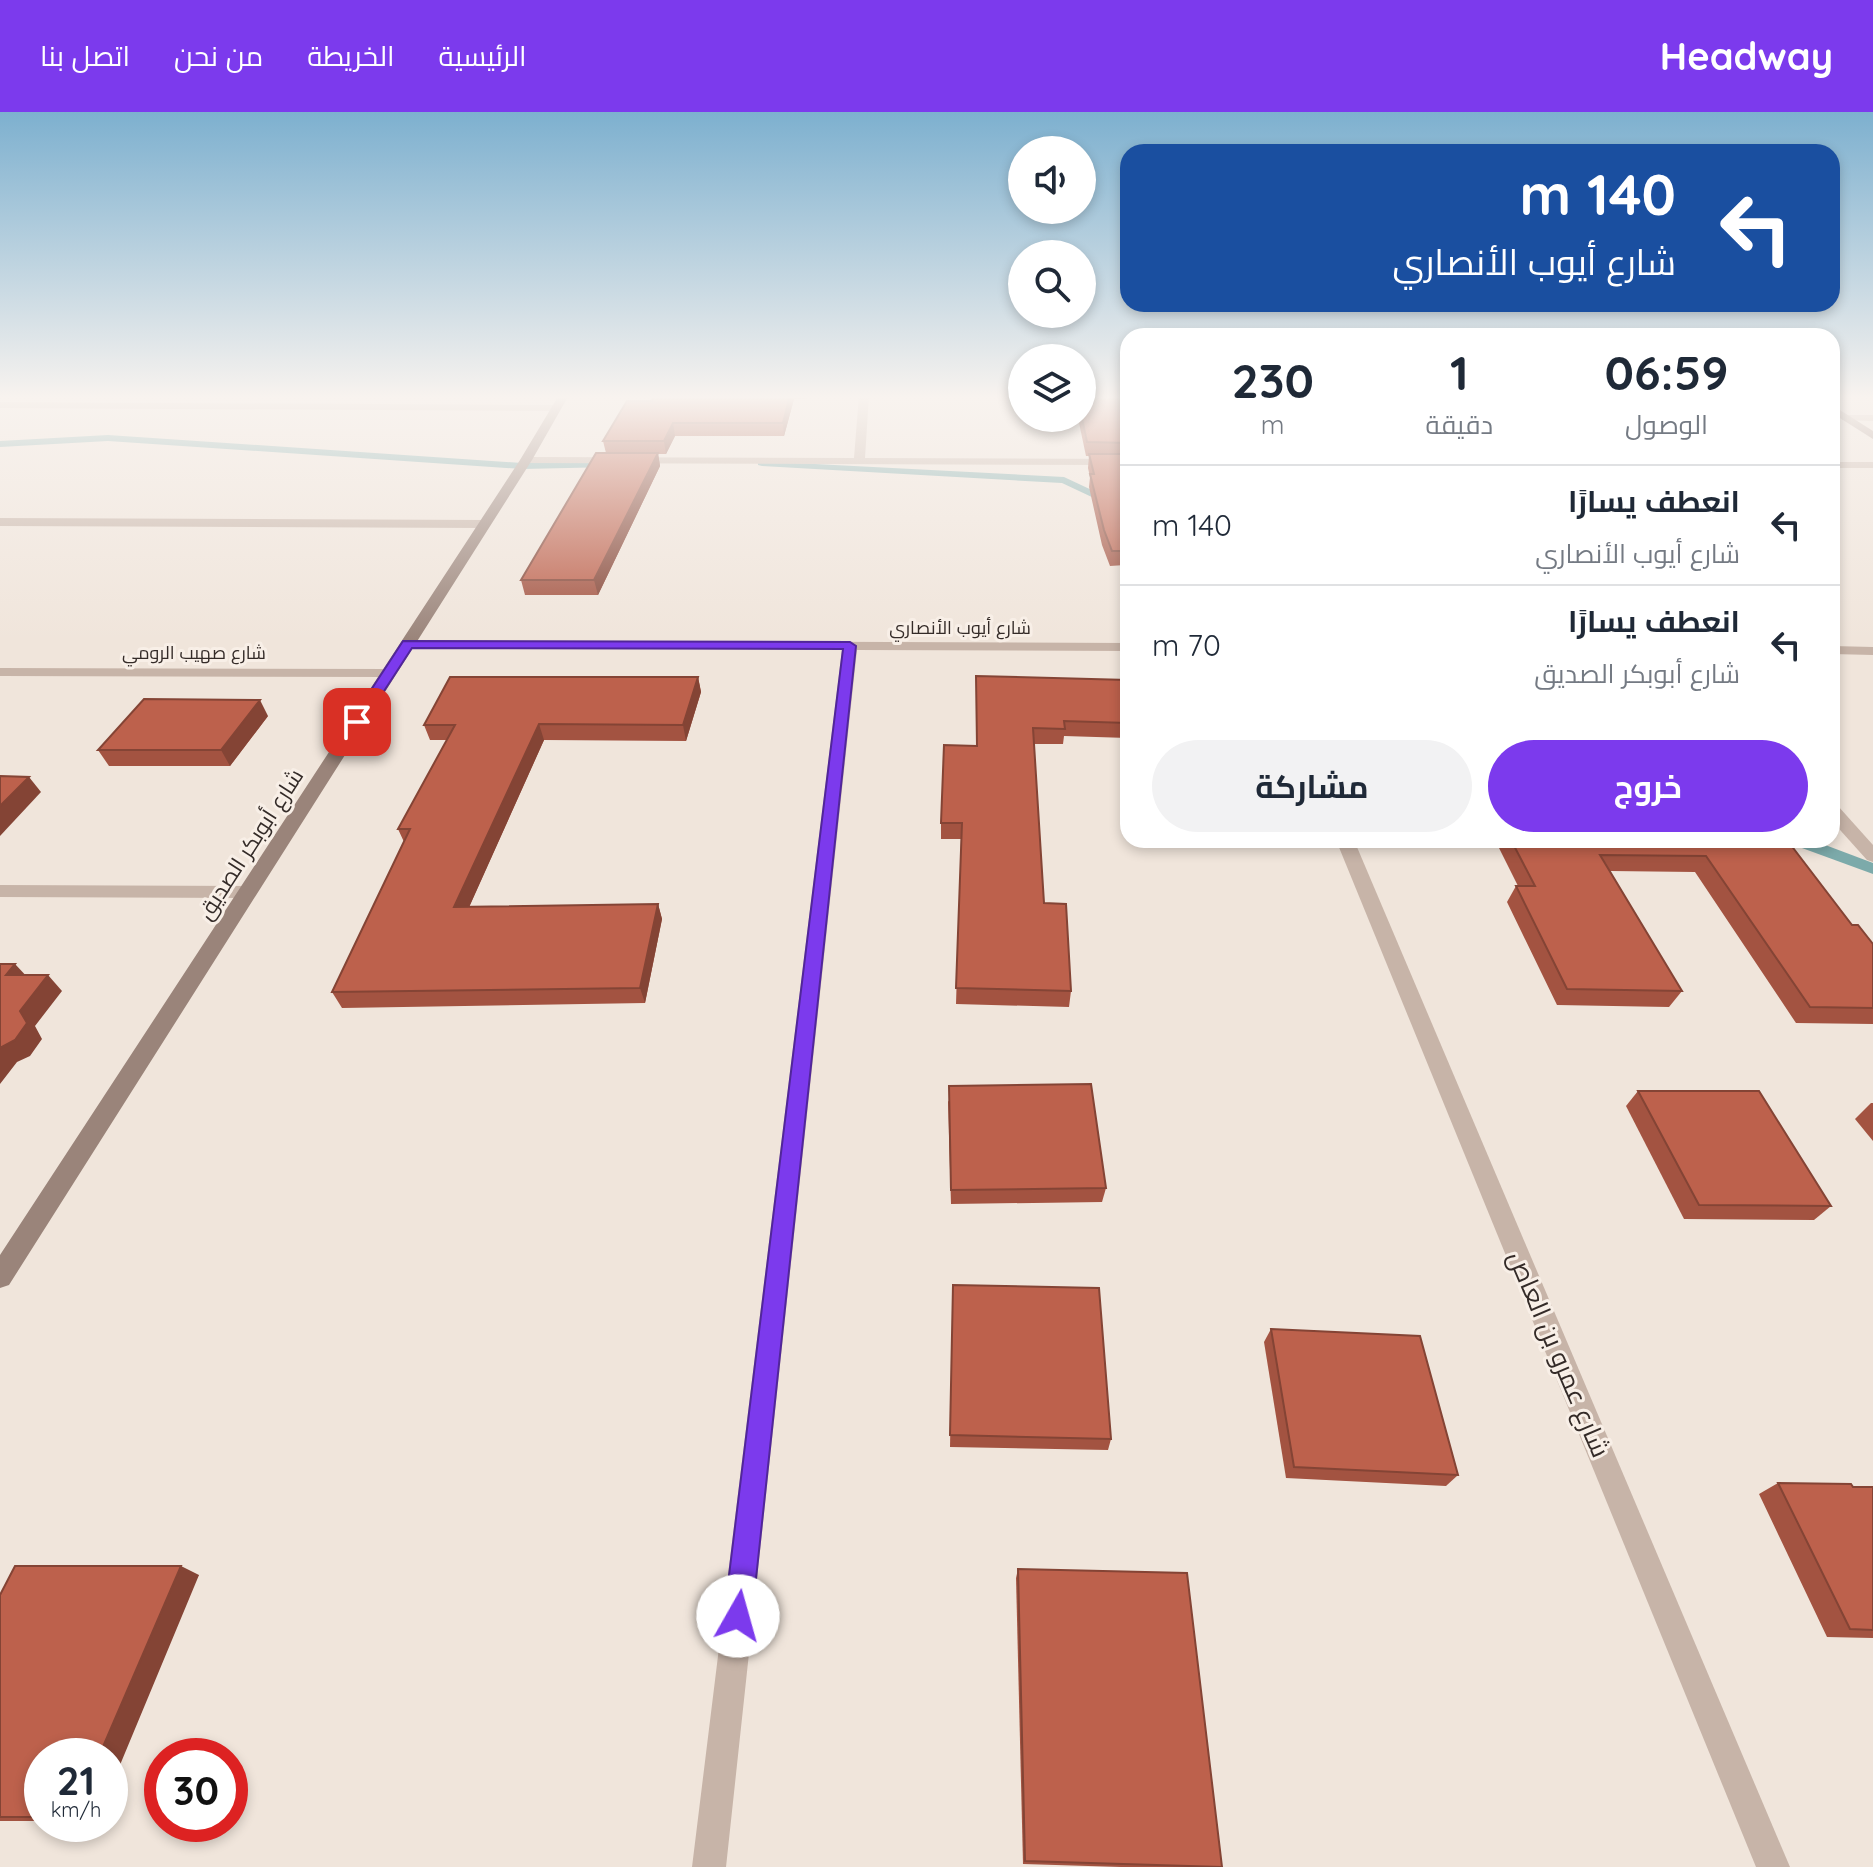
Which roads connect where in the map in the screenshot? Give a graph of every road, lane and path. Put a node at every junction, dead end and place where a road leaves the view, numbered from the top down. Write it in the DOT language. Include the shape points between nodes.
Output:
graph roads {
  1 [pos="515,477"];
  2 [pos="0,522"];
  3 [pos="484,524"];
  4 [pos="408,644"];
  5 [pos="850,646"];
  6 [pos="1120,647"];
  7 [pos="1840,650"];
  8 [pos="1873,651"];
  9 [pos="0,672"];
  10 [pos="389,673"];
  11 [pos="1840,819"];
  12 [pos="1348,848"];
  13 [pos="1873,856"];
  14 [pos="0,891"];
  15 [pos="247,892"];
  16 [pos="0,1277"];
  17 [pos="709,1867"];
  18 [pos="1773,1867"];
  1 -- 3 [label="street, شارع أبوبكر الصديق"];
  2 -- 3 [label="street"];
  3 -- 4 [label="street, شارع أبوبكر الصديق"];
  4 -- 5 [label="street, شارع أيوب الأنصاري"];
  4 -- 10 [label="street, شارع أبوبكر الصديق"];
  5 -- 6 [label="street, شارع أيوب الأنصاري"];
  5 -- 17 [label="street"];
  7 -- 8 [label="street"];
  9 -- 10 [label="street, شارع صهيب الرومي"];
  10 -- 15 [label="street, شارع أبوبكر الصديق"];
  11 -- 13 [label="street"];
  12 -- 18 [label="street, شارع عمرو بن العاص"];
  14 -- 15 [label="street"];
  15 -- 16 [label="street, شارع أبوبكر الصديق"];
}
